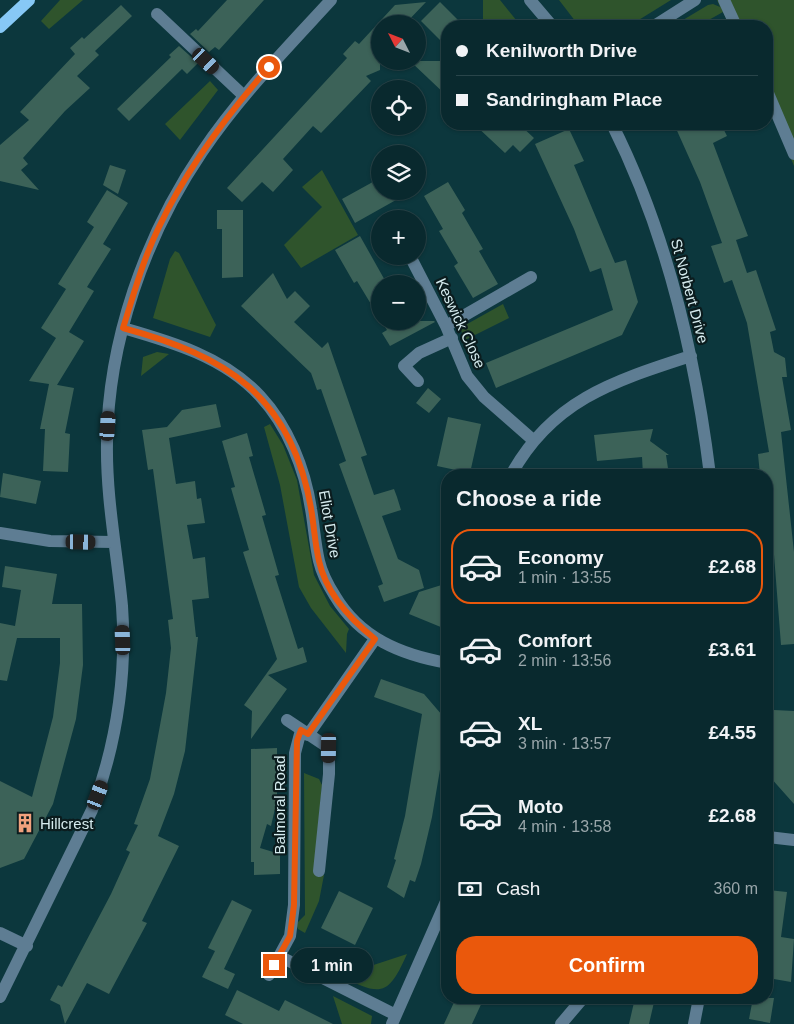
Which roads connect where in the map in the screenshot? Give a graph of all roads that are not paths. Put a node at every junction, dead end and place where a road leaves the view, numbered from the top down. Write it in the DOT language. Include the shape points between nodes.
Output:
graph roads {
  1 [pos="29,0"];
  2 [pos="331,0"];
  3 [pos="530,0"];
  4 [pos="695,0"];
  5 [pos="724,0"];
  6 [pos="157,14"];
  7 [pos="547,20"];
  8 [pos="663,20"];
  9 [pos="733,20"];
  10 [pos="0,27"];
  11 [pos="244,96"];
  12 [pos="773,105"];
  13 [pos="615,130"];
  14 [pos="794,154"];
  15 [pos="415,265"];
  16 [pos="531,277"];
  17 [pos="446,326"];
  18 [pos="123,328"];
  19 [pos="452,338"];
  20 [pos="691,356"];
  21 [pos="418,381"];
  22 [pos="533,440"];
  23 [pos="515,469"];
  24 [pos="709,469"];
  25 [pos="0,533"];
  26 [pos="113,542"];
  27 [pos="375,639"];
  28 [pos="441,662"];
  29 [pos="287,720"];
  30 [pos="305,732"];
  31 [pos="773,838"];
  32 [pos="794,840"];
  33 [pos="319,871"];
  34 [pos="441,913"];
  35 [pos="0,933"];
  36 [pos="27,946"];
  37 [pos="280,956"];
  38 [pos="269,975"];
  39 [pos="0,997"];
  40 [pos="578,1004"];
  41 [pos="698,1004"];
  42 [pos="394,1019"];
  43 [pos="561,1024"];
  44 [pos="694,1024"];
  1 -- 10 [label="main road"];
  2 -- 11 [label="street"];
  3 -- 7 [label="street"];
  4 -- 8 [label="street"];
  5 -- 9 [label="street"];
  6 -- 11 [label="street"];
  11 -- 18 [label="street" via="184,179 158,228"];
  12 -- 14 [label="street"];
  13 -- 20 [label="street, St Norbert Drive" via="647,204 671,275"];
  15 -- 17 [label="street, Keswick Close"];
  16 -- 17 [label="street"];
  17 -- 19 [label="street, Keswick Close"];
  18 -- 26 [label="street" via="110,390 107,444"];
  18 -- 27 [label="street, Eliot Drive" via="204,355 240,378 261,397 299,462 311,508 319,561 327,583 356,624"];
  19 -- 21 [label="street" via="419,353 404,366"];
  19 -- 22 [label="street, Keswick Close" via="467,376 475,387"];
  20 -- 22 [label="street" via="601,388 558,416"];
  20 -- 24 [label="street, St Norbert Drive"];
  22 -- 23 [label="street"];
  25 -- 26 [label="street" via="50,541"];
  26 -- 36 [label="street" via="124,648 121,700 113,740 92,810"];
  27 -- 28 [label="street, Eliot Drive" via="417,657"];
  27 -- 30 [label="street, Balmoral Road"];
  29 -- 30 [label="street"];
  30 -- 33 [label="street" via="329,748"];
  30 -- 37 [label="street, Balmoral Road" via="295,753 295,882 290,936"];
  31 -- 32 [label="street"];
  34 -- 42 [label="street"];
  35 -- 36 [label="street"];
  36 -- 39 [label="street"];
  37 -- 38 [label="street, Balmoral Road"];
  37 -- 42 [label="street"];
  40 -- 43 [label="street"];
  41 -- 44 [label="street"];
}
